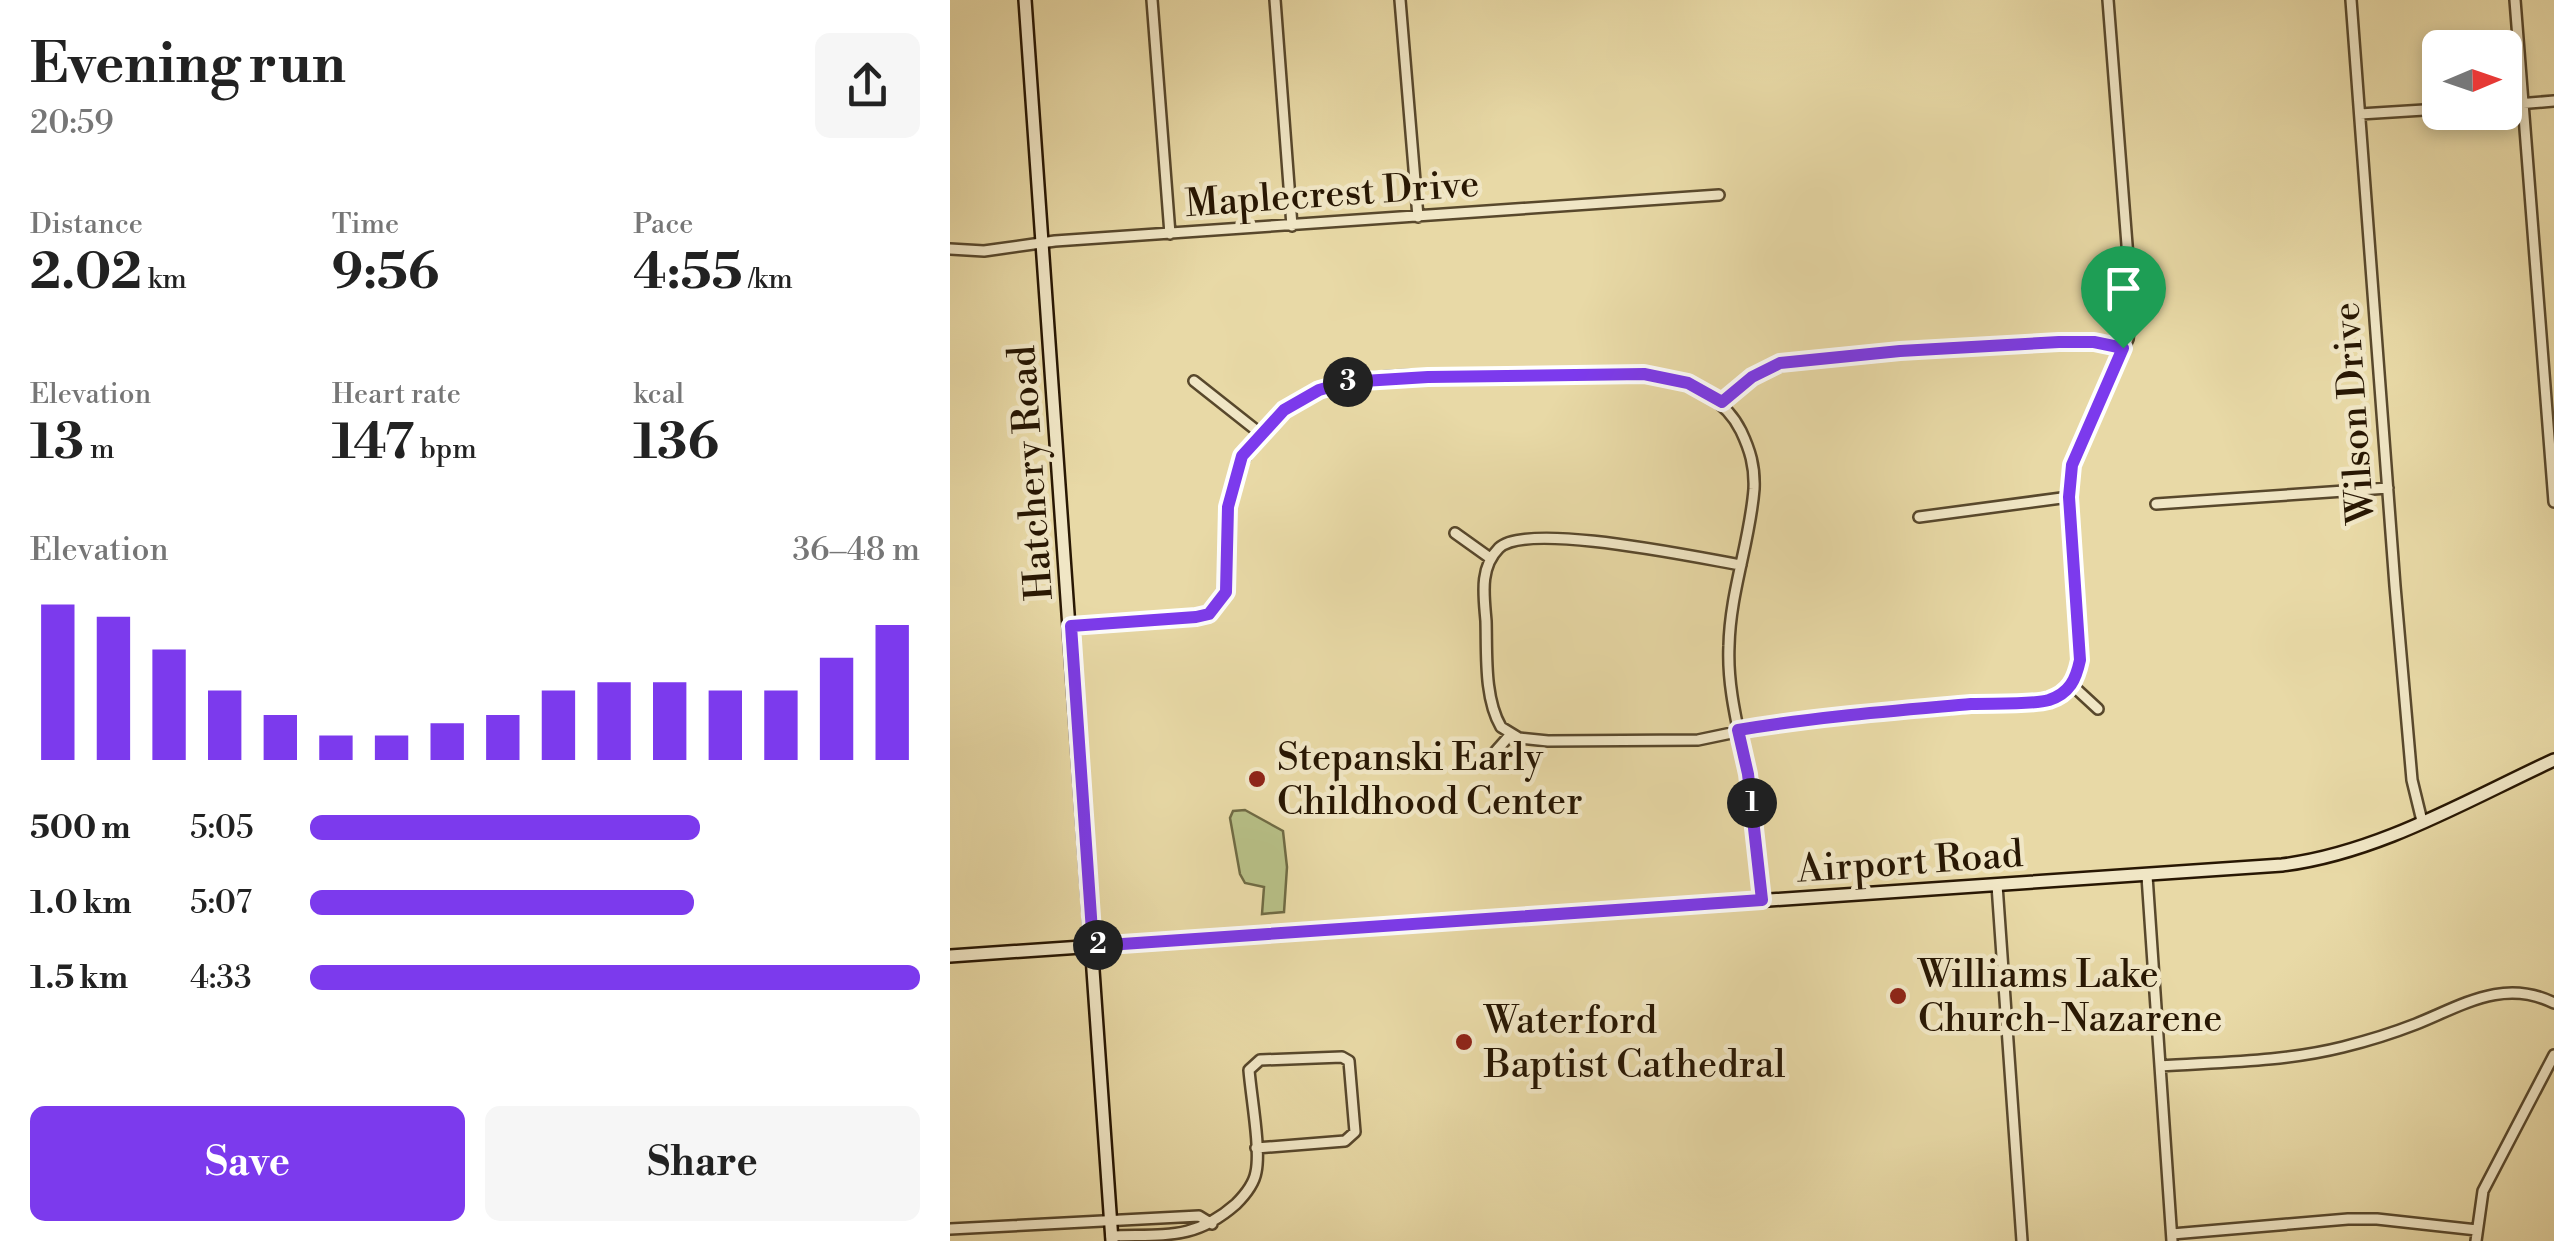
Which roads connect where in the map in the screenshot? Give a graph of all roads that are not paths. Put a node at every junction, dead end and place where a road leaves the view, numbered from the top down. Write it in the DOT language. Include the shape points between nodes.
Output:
graph roads {
  1 [pos="1026,0"];
  2 [pos="1152,0"];
  3 [pos="1275,0"];
  4 [pos="1400,0"];
  5 [pos="2108,0"];
  6 [pos="2351,0"];
  7 [pos="2515,0"];
  8 [pos="2554,101"];
  9 [pos="2523,104"];
  10 [pos="2422,110"];
  11 [pos="2360,114"];
  12 [pos="1719,195"];
  13 [pos="1418,217"];
  14 [pos="1292,226"];
  15 [pos="1170,234"];
  16 [pos="1043,244"];
  17 [pos="950,249"];
  18 [pos="2123,348"];
  19 [pos="1194,380"];
  20 [pos="1722,402"];
  21 [pos="1260,434"];
  22 [pos="2388,488"];
  23 [pos="2069,497"];
  24 [pos="2554,502"];
  25 [pos="2156,504"];
  26 [pos="1918,517"];
  27 [pos="1455,534"];
  28 [pos="1490,558"];
  29 [pos="1741,565"];
  30 [pos="1071,626"];
  31 [pos="2072,685"];
  32 [pos="2098,709"];
  33 [pos="1738,730"];
  34 [pos="1512,734"];
  35 [pos="1488,760"];
  36 [pos="2554,760"];
  37 [pos="2422,821"];
  38 [pos="2147,876"];
  39 [pos="1997,885"];
  40 [pos="1762,900"];
  41 [pos="1093,946"];
  42 [pos="950,956"];
  43 [pos="2554,1003"];
  44 [pos="2554,1055"];
  45 [pos="2160,1066"];
  46 [pos="1256,1148"];
  47 [pos="1110,1219"];
  48 [pos="1212,1224"];
  49 [pos="950,1229"];
  50 [pos="2477,1236"];
  51 [pos="2172,1237"];
  52 [pos="1112,1238"];
  53 [pos="2022,1241"];
  1 -- 16 [label="street, Hatchery Road"];
  2 -- 15 [label="street"];
  3 -- 14 [label="street"];
  4 -- 13 [label="street"];
  5 -- 18 [label="street" via="2132,309"];
  6 -- 11 [label="street, Wilson Drive"];
  7 -- 9 [label="street"];
  8 -- 9 [label="street"];
  9 -- 24 [label="street"];
  10 -- 11 [label="street"];
  11 -- 22 [label="street, Wilson Drive"];
  12 -- 13 [label="street, Maplecrest Drive"];
  13 -- 14 [label="street, Maplecrest Drive"];
  14 -- 15 [label="street, Maplecrest Drive"];
  15 -- 16 [label="street, Maplecrest Drive"];
  16 -- 17 [label="street, Maplecrest Drive"];
  16 -- 30 [label="street, Hatchery Road"];
  18 -- 20 [label="street" via="2059,342 1807,359 1752,377"];
  18 -- 23 [label="street" via="2072,465"];
  19 -- 21 [label="street"];
  20 -- 21 [label="street" via="1688,383 1644,374 1380,379 1319,390"];
  20 -- 29 [label="street" via="1754,466"];
  21 -- 30 [label="street" via="1242,456 1234,481 1226,592 1219,605 1196,617"];
  22 -- 25 [label="street"];
  22 -- 37 [label="street, Wilson Drive" via="2412,780"];
  23 -- 26 [label="street"];
  23 -- 31 [label="street" via="2080,660"];
  27 -- 28 [label="street"];
  28 -- 29 [label="street" via="1502,545 1534,538 1615,543"];
  28 -- 34 [label="street" via="1484,586 1490,692 1496,718"];
  29 -- 33 [label="street" via="1729,644"];
  30 -- 41 [label="street, Hatchery Road"];
  31 -- 32 [label="street"];
  31 -- 33 [label="street" via="2048,700"];
  33 -- 34 [label="street" via="1698,740 1604,743"];
  33 -- 40 [label="street"];
  34 -- 35 [label="street"];
  36 -- 37 [label="street, Airport Road"];
  37 -- 38 [label="street, Airport Road" via="2316,860"];
  38 -- 39 [label="street, Airport Road"];
  38 -- 45 [label="street"];
  39 -- 40 [label="street, Airport Road"];
  39 -- 53 [label="street"];
  40 -- 41 [label="street, Airport Road"];
  41 -- 42 [label="street, Airport Road"];
  41 -- 47 [label="street, Hatchery Road"];
  43 -- 45 [label="street" via="2523,993 2481,995 2343,1047"];
  44 -- 50 [label="street" via="2493,1167"];
  45 -- 51 [label="street"];
  46 -- 46 [label="street" via="1249,1070 1260,1060 1349,1061 1355,1132 1346,1141"];
  46 -- 48 [label="street" via="1252,1184"];
  47 -- 48 [label="street" via="1199,1216"];
  47 -- 49 [label="street"];
  47 -- 52 [label="street, Hatchery Road"];
  48 -- 52 [label="street"];
  50 -- 51 [label="street" via="2348,1219"];
}
